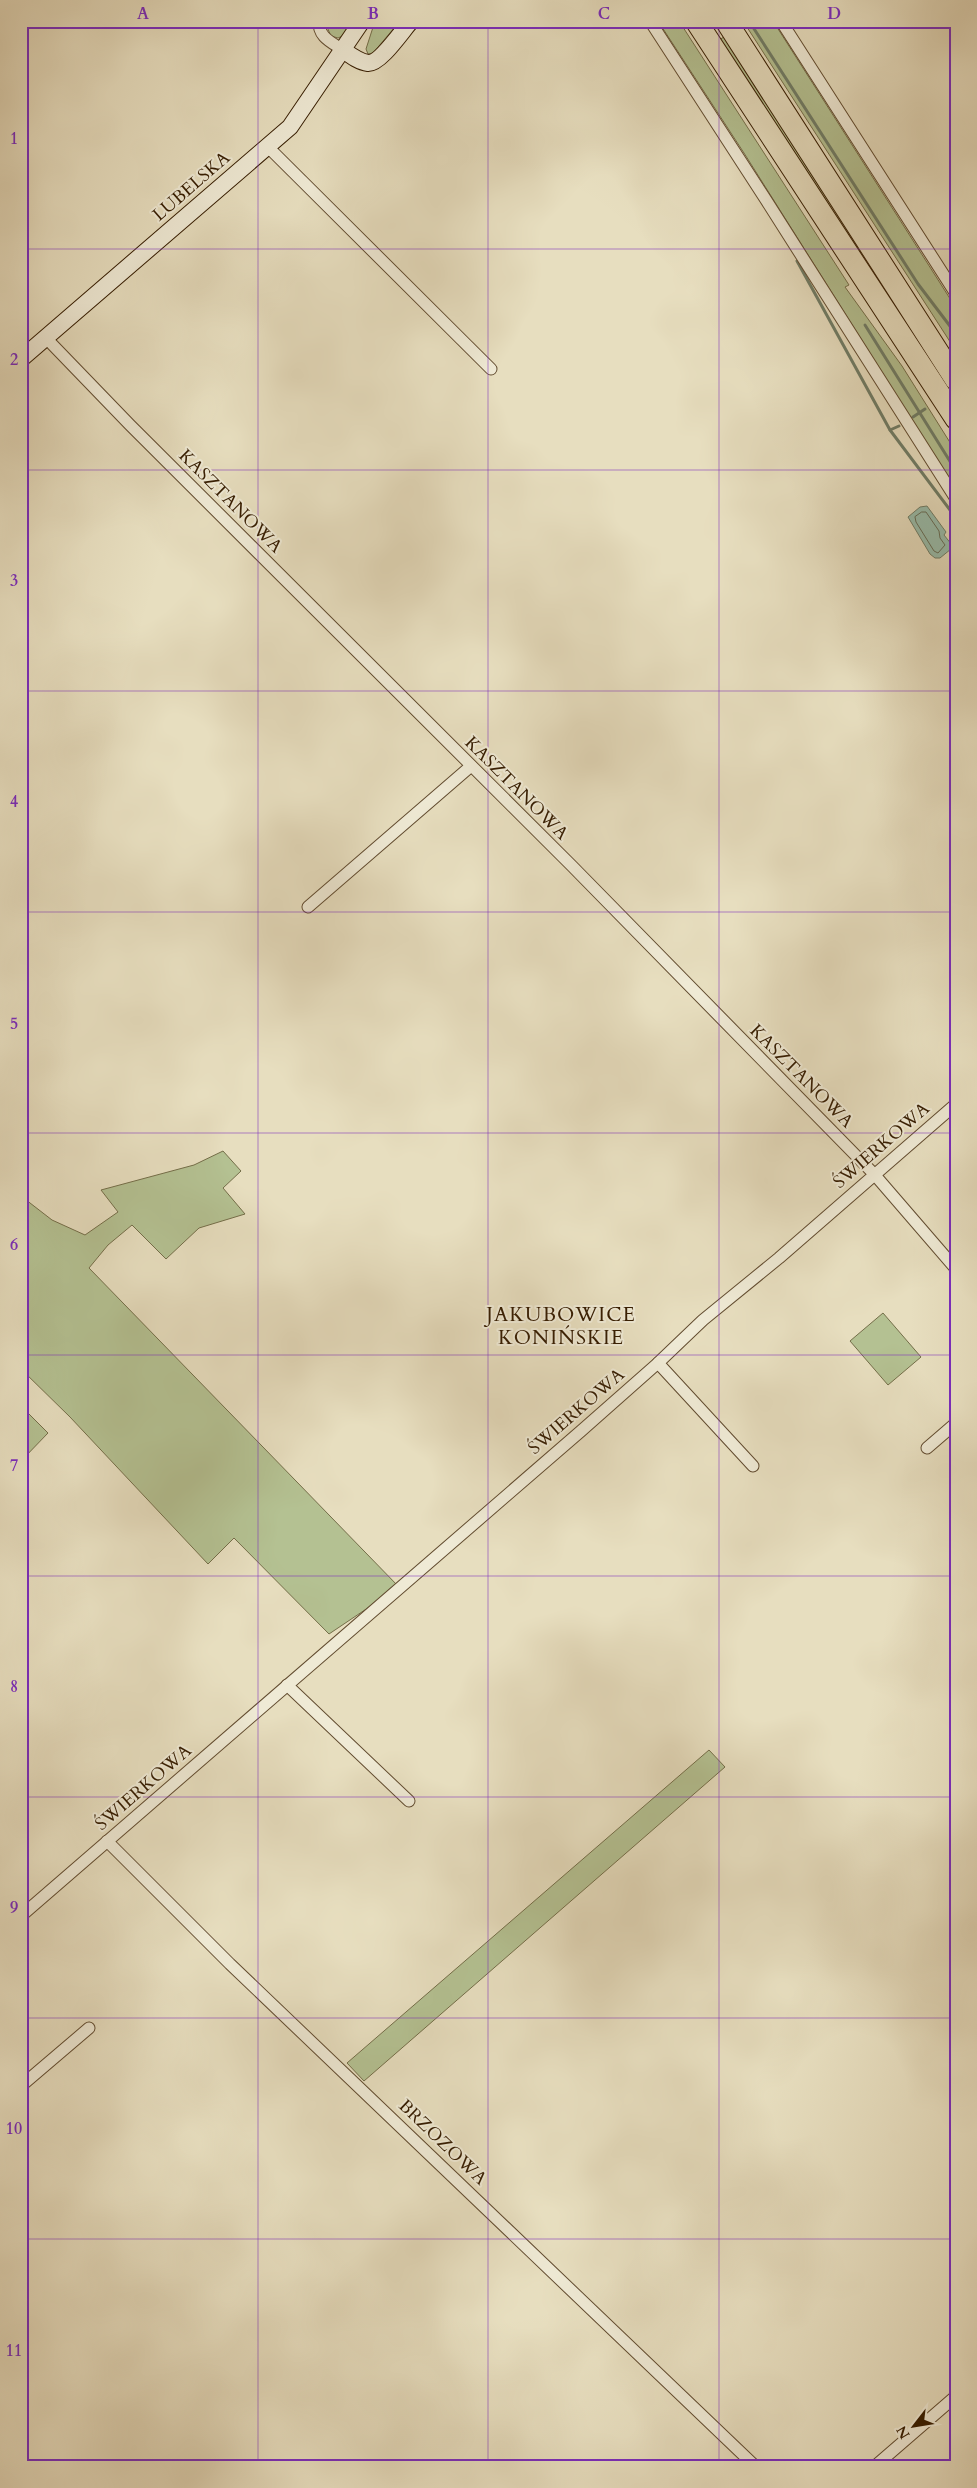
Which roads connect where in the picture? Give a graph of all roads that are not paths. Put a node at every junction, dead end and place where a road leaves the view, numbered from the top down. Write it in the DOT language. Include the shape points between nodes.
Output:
graph roads {
  1 [pos="319,21"];
  2 [pos="362,21"];
  3 [pos="411,21"];
  4 [pos="650,21"];
  5 [pos="696,21"];
  6 [pos="726,21"];
  7 [pos="781,21"];
  8 [pos="343,50"];
  9 [pos="268,147"];
  10 [pos="956,294"];
  11 [pos="46,338"];
  12 [pos="21,359"];
  13 [pos="491,369"];
  14 [pos="956,380"];
  15 [pos="956,419"];
  16 [pos="956,499"];
  17 [pos="471,766"];
  18 [pos="308,907"];
  19 [pos="956,1104"];
  20 [pos="874,1174"];
  21 [pos="956,1270"];
  22 [pos="658,1363"];
  23 [pos="956,1423"];
  24 [pos="927,1448"];
  25 [pos="753,1466"];
  26 [pos="287,1685"];
  27 [pos="409,1801"];
  28 [pos="107,1841"];
  29 [pos="21,1916"];
  30 [pos="89,2028"];
  31 [pos="21,2086"];
  32 [pos="956,2396"];
  33 [pos="756,2467"];
  34 [pos="874,2467"];
  1 -- 8 [label="street" via="324,38"];
  2 -- 8 [label="street, LUBELSKA"];
  3 -- 8 [label="street" via="376,61 367,63"];
  4 -- 16 [label="street"];
  5 -- 15 [label="highway"];
  6 -- 14 [label="highway"];
  7 -- 10 [label="street"];
  8 -- 9 [label="street, LUBELSKA" via="296,120"];
  9 -- 11 [label="street, LUBELSKA"];
  9 -- 13 [label="street"];
  11 -- 12 [label="street, LUBELSKA"];
  11 -- 17 [label="street, KASZTANOWA"];
  17 -- 18 [label="street"];
  17 -- 20 [label="street, KASZTANOWA"];
  19 -- 20 [label="street, ŚWIERKOWA"];
  20 -- 21 [label="street, KASZTANOWA"];
  20 -- 22 [label="street, ŚWIERKOWA" via="703,1320"];
  22 -- 25 [label="street"];
  22 -- 26 [label="street, ŚWIERKOWA"];
  23 -- 24 [label="street"];
  26 -- 27 [label="street"];
  26 -- 28 [label="street, ŚWIERKOWA"];
  28 -- 29 [label="street, ŚWIERKOWA"];
  28 -- 33 [label="street, BRZOZOWA" via="230,1964"];
  30 -- 31 [label="street"];
  32 -- 34 [label="street"];
}
